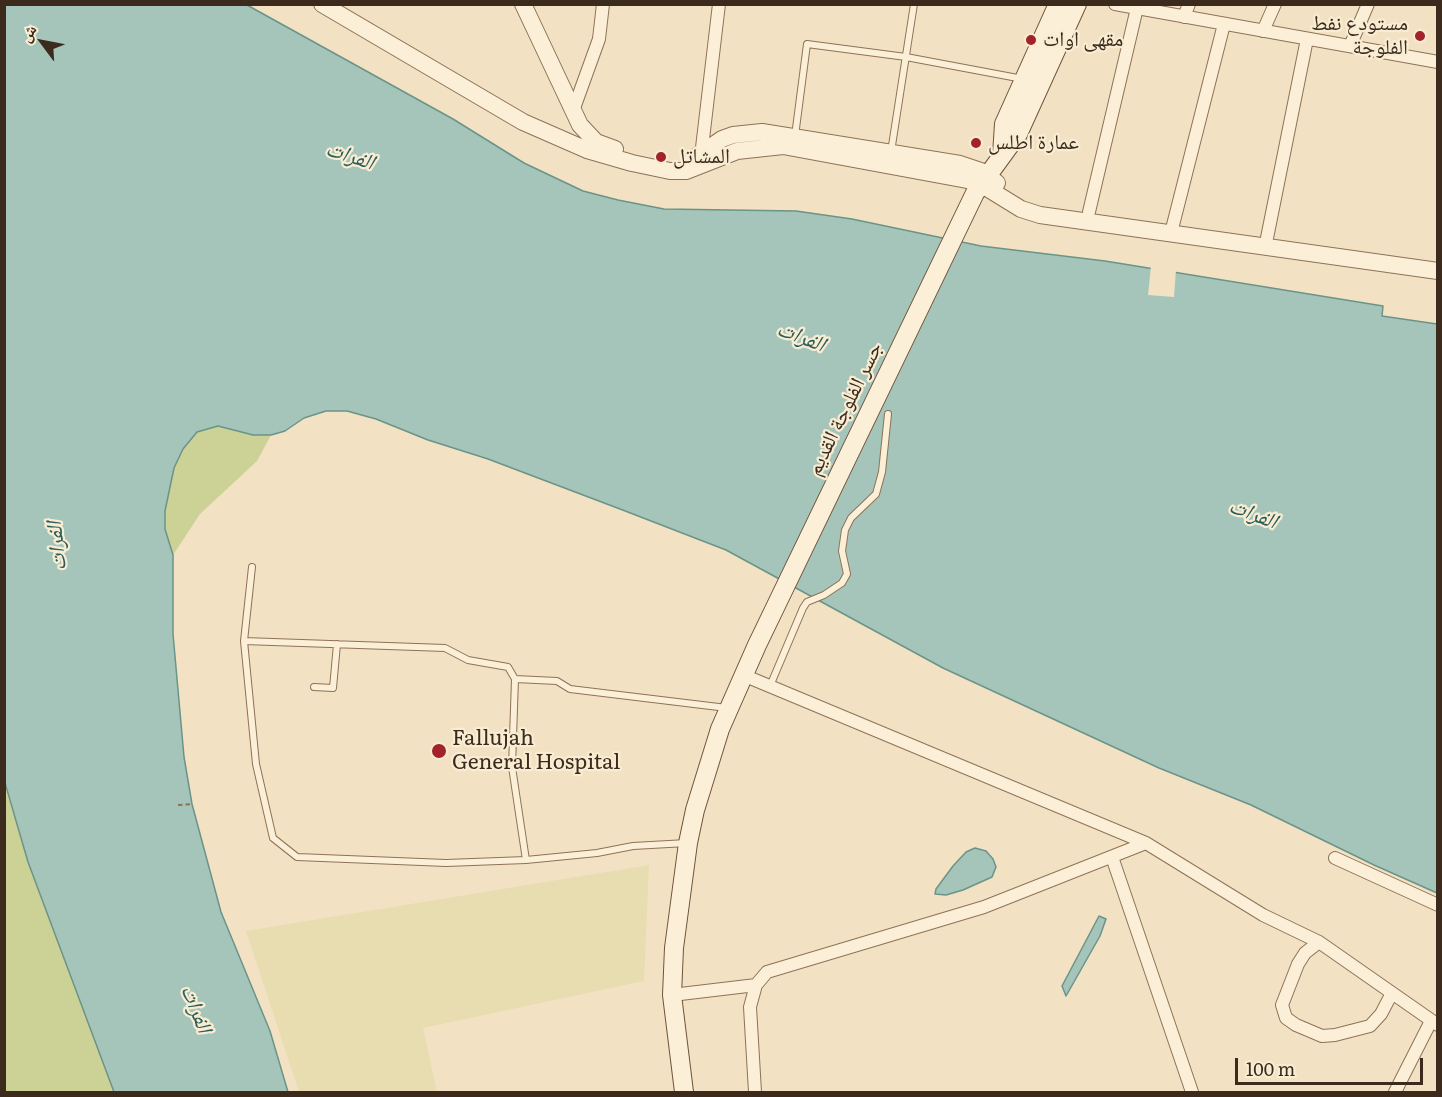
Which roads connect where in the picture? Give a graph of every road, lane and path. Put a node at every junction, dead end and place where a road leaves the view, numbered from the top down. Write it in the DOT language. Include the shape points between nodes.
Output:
graph roads {
  1 [pos="322,4"];
  2 [pos="523,4"];
  3 [pos="603,4"];
  4 [pos="719,4"];
  5 [pos="914,4"];
  6 [pos="1058,4"];
  7 [pos="1077,4"];
  8 [pos="1115,4"];
  9 [pos="1189,4"];
  10 [pos="1275,4"];
  11 [pos="1368,4"];
  12 [pos="1137,8"];
  13 [pos="1184,17"];
  14 [pos="1224,24"];
  15 [pos="1263,31"];
  16 [pos="1307,39"];
  17 [pos="1350,46"];
  18 [pos="906,57"];
  19 [pos="1437,62"];
  20 [pos="1024,80"];
  21 [pos="575,115"];
  22 [pos="795,137"];
  23 [pos="561,140"];
  24 [pos="891,152"];
  25 [pos="1002,155"];
  26 [pos="701,161"];
  27 [pos="982,185"];
  28 [pos="1089,212"];
  29 [pos="1173,225"];
  30 [pos="1267,238"];
  31 [pos="1437,262"];
  32 [pos="1437,271"];
  33 [pos="888,414"];
  34 [pos="252,567"];
  35 [pos="244,641"];
  36 [pos="337,644"];
  37 [pos="743,675"];
  38 [pos="515,679"];
  39 [pos="770,686"];
  40 [pos="314,687"];
  41 [pos="729,708"];
  42 [pos="192,804"];
  43 [pos="178,805"];
  44 [pos="688,843"];
  45 [pos="1146,843"];
  46 [pos="1112,857"];
  47 [pos="1335,858"];
  48 [pos="526,860"];
  49 [pos="1437,905"];
  50 [pos="1319,942"];
  51 [pos="756,985"];
  52 [pos="1392,993"];
  53 [pos="672,995"];
  54 [pos="1434,1023"];
  55 [pos="684,1092"];
  56 [pos="755,1092"];
  57 [pos="1191,1092"];
  58 [pos="1395,1092"];
  1 -- 23 [label="street" via="523,122"];
  2 -- 21 [label="street"];
  3 -- 21 [label="street" via="599,39"];
  4 -- 26 [label="street"];
  5 -- 18 [label="lane"];
  6 -- 20 [label="main road"];
  7 -- 25 [label="main road, جسر الفلوجة القديم" via="1018,134"];
  8 -- 12 [label="street"];
  9 -- 13 [label="street"];
  10 -- 15 [label="street"];
  11 -- 17 [label="street"];
  12 -- 13 [label="street"];
  12 -- 28 [label="street"];
  13 -- 14 [label="street"];
  14 -- 15 [label="street"];
  14 -- 29 [label="street"];
  15 -- 16 [label="street"];
  16 -- 17 [label="street"];
  16 -- 30 [label="street"];
  17 -- 19 [label="street"];
  18 -- 20 [label="lane"];
  18 -- 22 [label="lane" via="807,44"];
  18 -- 24 [label="lane"];
  20 -- 25 [label="main road" via="1004,124"];
  21 -- 23 [label="street" via="571,132"];
  21 -- 26 [label="street" via="584,131 597,141 626,152"];
  22 -- 24 [label="street"];
  22 -- 26 [label="street" via="745,132 722,140"];
  23 -- 26 [label="street" via="670,171 686,171"];
  24 -- 27 [label="street" via="971,167"];
  25 -- 27 [label="main road, جسر الفلوجة القديم"];
  26 -- 27 [label="street" via="737,151 783,146"];
  27 -- 28 [label="street" via="1025,202"];
  27 -- 32 [label="street" via="1013,205 1040,215"];
  27 -- 37 [label="main road, جسر الفلوجة القديم"];
  28 -- 29 [label="street"];
  29 -- 30 [label="street"];
  30 -- 31 [label="street"];
  33 -- 39 [label="lane" via="876,494 851,518 845,530 842,552 847,574 842,583 807,602"];
  34 -- 35 [label="lane"];
  35 -- 36 [label="lane"];
  35 -- 48 [label="lane" via="256,764 273,838 297,857 446,864"];
  36 -- 38 [label="lane" via="446,648 468,660 508,667"];
  36 -- 40 [label="lane" via="333,688"];
  37 -- 39 [label="street"];
  37 -- 41 [label="main road, جسر الفلوجة القديم"];
  38 -- 41 [label="lane" via="557,681 570,689"];
  38 -- 48 [label="lane" via="512,767"];
  39 -- 45 [label="street"];
  41 -- 44 [label="main road, جسر الفلوجة القديم"];
  42 -- 43 [label="path"];
  44 -- 48 [label="lane"];
  44 -- 53 [label="main road, جسر الفلوجة القديم"];
  45 -- 46 [label="street"];
  45 -- 50 [label="street" via="1263,915"];
  46 -- 51 [label="street" via="984,907 767,972"];
  46 -- 57 [label="street"];
  47 -- 49 [label="street"];
  50 -- 52 [label="street"];
  50 -- 52 [label="street" via="1298,964 1282,1005 1286,1018 1296,1025 1322,1036 1370,1026"];
  51 -- 53 [label="street"];
  51 -- 56 [label="street" via="750,1008"];
  52 -- 54 [label="street"];
  53 -- 55 [label="main road, جسر الفلوجة القديم"];
  54 -- 58 [label="street"];
}
